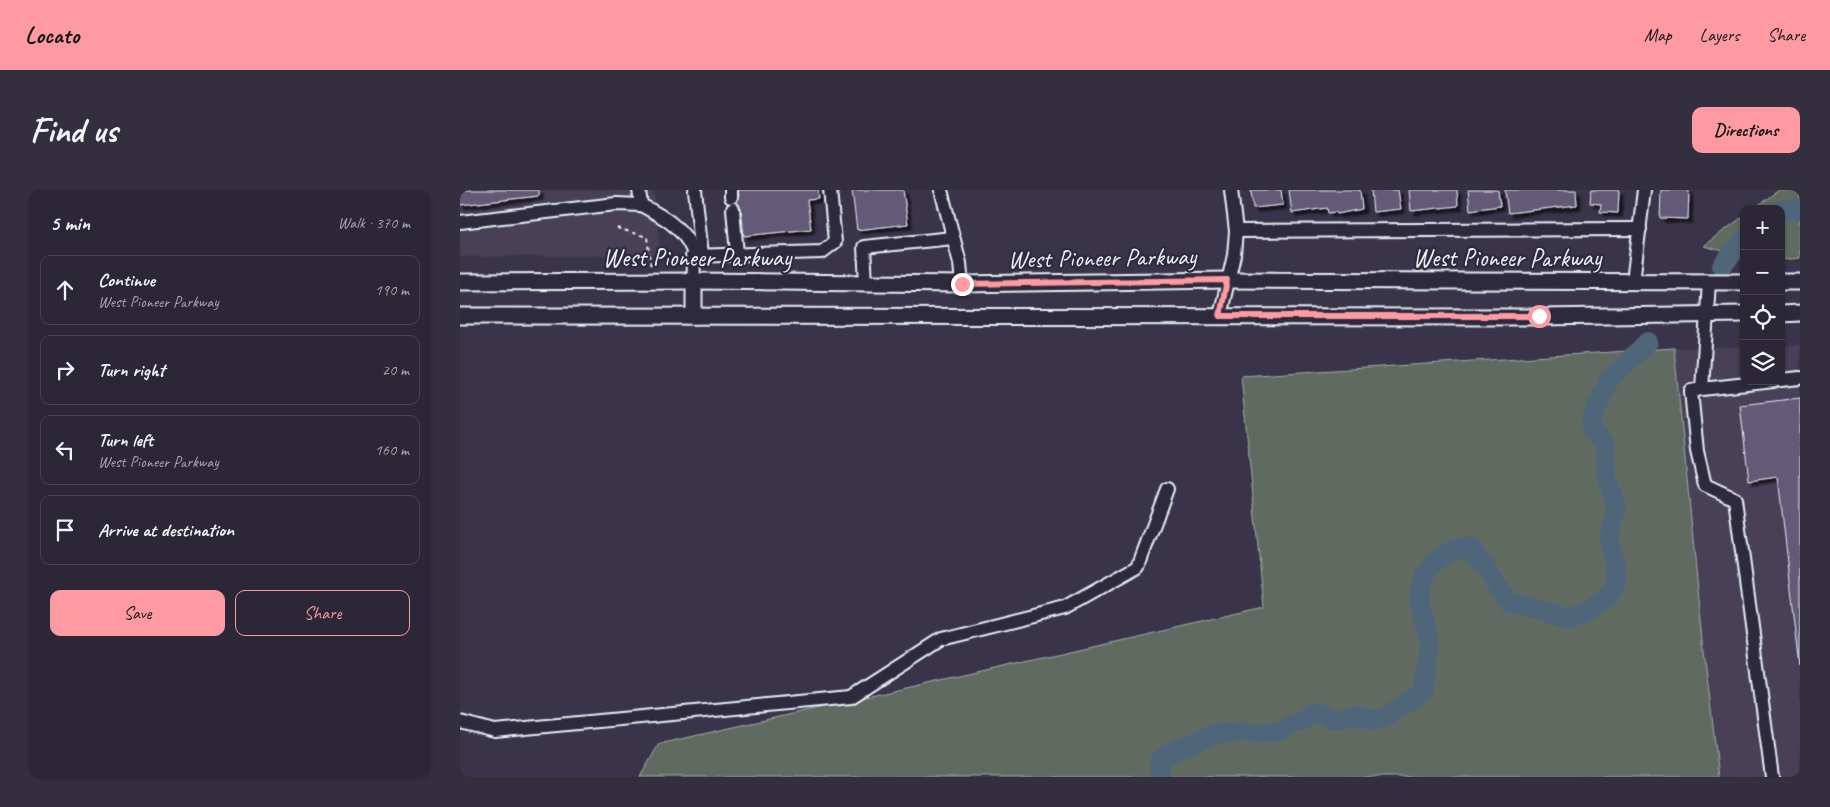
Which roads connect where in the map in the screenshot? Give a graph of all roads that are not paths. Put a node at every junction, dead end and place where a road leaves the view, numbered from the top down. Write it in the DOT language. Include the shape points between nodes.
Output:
graph roads {
  1 [pos="638,190"];
  2 [pos="695,190"];
  3 [pos="830,190"];
  4 [pos="941,190"];
  5 [pos="1231,190"];
  6 [pos="1644,190"];
  7 [pos="732,198"];
  8 [pos="641,205"];
  9 [pos="460,222"];
  10 [pos="1640,228"];
  11 [pos="1236,231"];
  12 [pos="953,238"];
  13 [pos="737,254"];
  14 [pos="697,256"];
  15 [pos="1227,280"];
  16 [pos="694,281"];
  17 [pos="460,282"];
  18 [pos="1633,282"];
  19 [pos="1709,282"];
  20 [pos="1740,282"];
  21 [pos="1785,282"];
  22 [pos="1800,282"];
  23 [pos="866,283"];
  24 [pos="962,284"];
  25 [pos="1800,313"];
  26 [pos="1740,314"];
  27 [pos="1785,314"];
  28 [pos="1706,315"];
  29 [pos="460,316"];
  30 [pos="694,316"];
  31 [pos="1220,316"];
  32 [pos="1800,378"];
  33 [pos="1785,380"];
  34 [pos="1740,385"];
  35 [pos="1702,389"];
  36 [pos="1168,489"];
  37 [pos="460,722"];
  38 [pos="1772,777"];
  1 -- 8 [label="lane"];
  2 -- 14 [label="lane"];
  3 -- 13 [label="lane" via="836,242 822,252"];
  4 -- 12 [label="lane"];
  5 -- 11 [label="lane"];
  6 -- 10 [label="lane"];
  7 -- 13 [label="lane"];
  8 -- 9 [label="lane" via="616,204"];
  8 -- 14 [label="lane" via="663,216 680,231"];
  10 -- 11 [label="lane"];
  10 -- 18 [label="lane"];
  11 -- 15 [label="lane"];
  12 -- 23 [label="lane" via="864,247"];
  12 -- 24 [label="lane"];
  13 -- 14 [label="lane"];
  14 -- 16 [label="lane"];
  15 -- 18 [label="main road, West Pioneer Parkway"];
  15 -- 24 [label="main road, West Pioneer Parkway"];
  15 -- 31 [label="lane"];
  16 -- 17 [label="main road, West Pioneer Parkway"];
  16 -- 23 [label="main road, West Pioneer Parkway"];
  16 -- 30 [label="main road"];
  18 -- 19 [label="main road, West Pioneer Parkway"];
  19 -- 20 [label="main road, West Pioneer Parkway"];
  19 -- 28 [label="lane"];
  21 -- 22 [label="main road"];
  23 -- 24 [label="main road, West Pioneer Parkway"];
  25 -- 27 [label="main road"];
  26 -- 28 [label="main road"];
  28 -- 31 [label="main road"];
  28 -- 35 [label="lane"];
  29 -- 30 [label="main road"];
  30 -- 31 [label="main road"];
  32 -- 33 [label="lane"];
  34 -- 35 [label="lane"];
  35 -- 38 [label="lane" via="1691,391 1696,451 1705,486 1735,499"];
  36 -- 37 [label="lane" via="1138,567 1065,608 940,639 851,697 495,731"];
}
